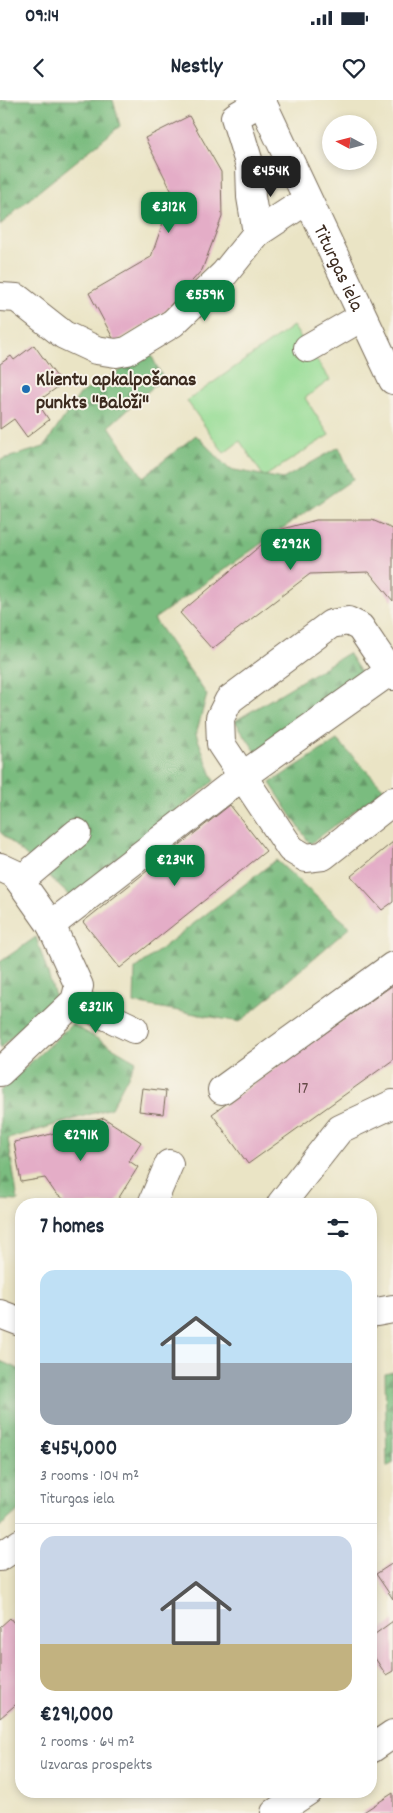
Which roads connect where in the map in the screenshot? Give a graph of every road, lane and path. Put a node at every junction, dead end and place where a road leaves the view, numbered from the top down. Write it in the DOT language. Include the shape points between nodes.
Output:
graph roads {
  1 [pos="262,101"];
  2 [pos="307,200"];
  3 [pos="257,232"];
  4 [pos="0,297"];
  5 [pos="362,317"];
  6 [pos="308,348"];
  7 [pos="393,380"];
  8 [pos="392,672"];
  9 [pos="244,774"];
  10 [pos="393,801"];
  11 [pos="77,833"];
  12 [pos="10,874"];
  13 [pos="51,924"];
  14 [pos="393,966"];
  15 [pos="75,1001"];
  16 [pos="134,1029"];
  17 [pos="0,1072"];
  18 [pos="222,1090"];
  19 [pos="393,1104"];
  20 [pos="168,1164"];
  21 [pos="154,1198"];
  22 [pos="286,1198"];
  23 [pos="393,1309"];
  24 [pos="377,1312"];
  25 [pos="0,1314"];
  26 [pos="15,1320"];
  27 [pos="15,1547"];
  28 [pos="0,1557"];
  29 [pos="393,1734"];
  30 [pos="377,1745"];
  31 [pos="298,1798"];
  32 [pos="275,1813"];
  1 -- 2 [label="street, Titurgas iela"];
  1 -- 3 [label="street" via="235,117 250,166"];
  2 -- 3 [label="street"];
  2 -- 5 [label="street, Titurgas iela"];
  3 -- 4 [label="street" via="225,273 173,323 127,351 96,350 64,335 17,298"];
  5 -- 6 [label="street"];
  5 -- 7 [label="street, Titurgas iela"];
  8 -- 9 [label="street"];
  8 -- 9 [label="street" via="360,627 348,621 331,624 229,700 220,718 222,744"];
  9 -- 10 [label="street" via="291,849 306,858 323,856"];
  9 -- 13 [label="street"];
  11 -- 12 [label="street"];
  12 -- 13 [label="street"];
  13 -- 15 [label="street" via="78,986"];
  14 -- 18 [label="street"];
  15 -- 16 [label="street"];
  15 -- 17 [label="street"];
  19 -- 22 [label="street" via="340,1129"];
  20 -- 21 [label="street"];
  23 -- 24 [label="street"];
  25 -- 26 [label="street"];
  27 -- 28 [label="street"];
  29 -- 30 [label="street"];
  31 -- 32 [label="street"];
}
